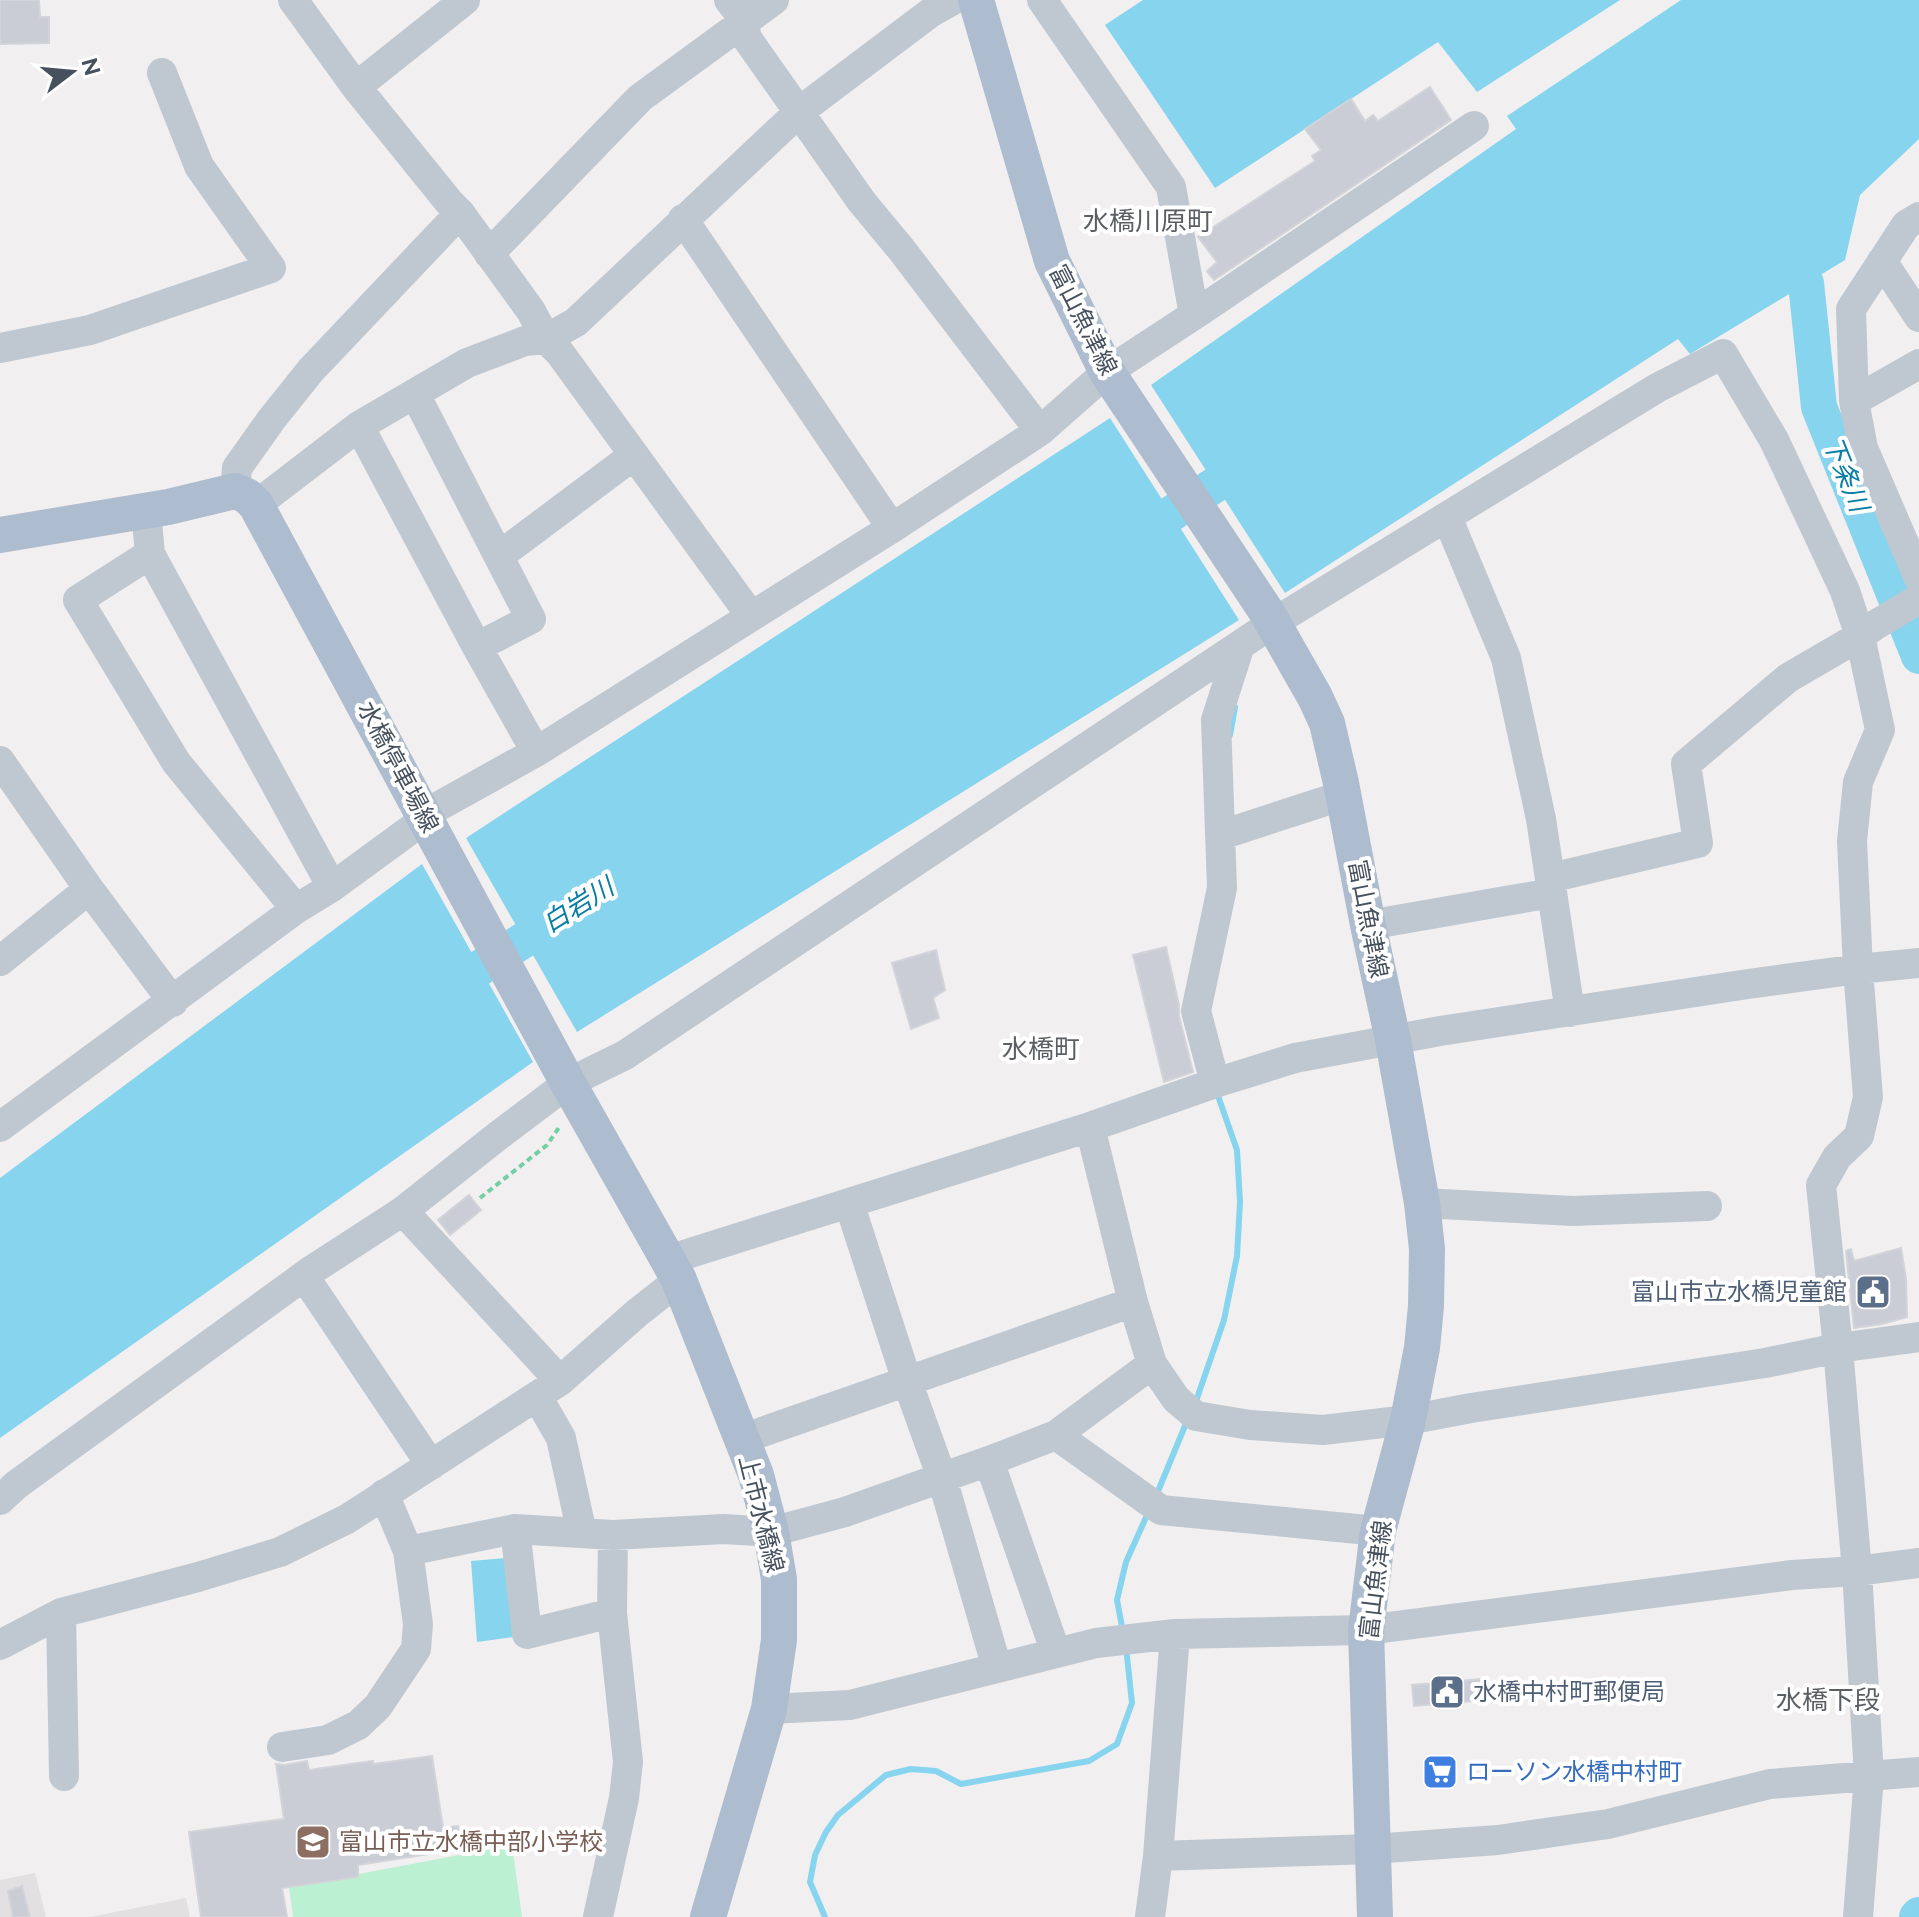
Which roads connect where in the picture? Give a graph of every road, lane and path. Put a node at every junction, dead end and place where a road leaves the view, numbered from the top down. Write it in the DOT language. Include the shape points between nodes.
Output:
graph roads {
  1 [pos="293,0"];
  2 [pos="465,0"];
  3 [pos="774,0"];
  4 [pos="953,0"];
  5 [pos="976,0"];
  6 [pos="1042,0"];
  7 [pos="737,10"];
  8 [pos="162,73"];
  9 [pos="356,87"];
  10 [pos="800,111"];
  11 [pos="1474,126"];
  12 [pos="460,213"];
  13 [pos="1919,217"];
  14 [pos="683,219"];
  15 [pos="489,254"];
  16 [pos="1882,261"];
  17 [pos="1194,315"];
  18 [pos="1919,317"];
  19 [pos="546,339"];
  20 [pos="0,348"];
  21 [pos="1919,364"];
  22 [pos="1114,382"];
  23 [pos="415,394"];
  24 [pos="1854,401"];
  25 [pos="359,426"];
  26 [pos="1040,431"];
  27 [pos="634,455"];
  28 [pos="245,498"];
  29 [pos="146,511"];
  30 [pos="1447,517"];
  31 [pos="892,528"];
  32 [pos="0,535"];
  33 [pos="150,554"];
  34 [pos="499,556"];
  35 [pos="1918,593"];
  36 [pos="751,616"];
  37 [pos="1269,617"];
  38 [pos="1869,630"];
  39 [pos="1240,645"];
  40 [pos="477,647"];
  41 [pos="536,752"];
  42 [pos="0,761"];
  43 [pos="1344,795"];
  44 [pos="429,826"];
  45 [pos="1221,835"];
  46 [pos="1551,885"];
  47 [pos="332,887"];
  48 [pos="89,889"];
  49 [pos="296,909"];
  50 [pos="1368,925"];
  51 [pos="0,961"];
  52 [pos="1919,963"];
  53 [pos="1858,969"];
  54 [pos="173,1002"];
  55 [pos="1570,1012"];
  56 [pos="1393,1040"];
  57 [pos="1215,1083"];
  58 [pos="569,1084"];
  59 [pos="0,1127"];
  60 [pos="1090,1127"];
  61 [pos="480,1198"];
  62 [pos="849,1203"];
  63 [pos="1422,1203"];
  64 [pos="1707,1206"];
  65 [pos="403,1211"];
  66 [pos="674,1270"];
  67 [pos="304,1276"];
  68 [pos="1133,1302"];
  69 [pos="1919,1337"];
  70 [pos="1838,1348"];
  71 [pos="1152,1364"];
  72 [pos="907,1381"];
  73 [pos="549,1388"];
  74 [pos="1408,1420"];
  75 [pos="1056,1435"];
  76 [pos="742,1439"];
  77 [pos="989,1461"];
  78 [pos="431,1465"];
  79 [pos="942,1478"];
  80 [pos="384,1494"];
  81 [pos="0,1500"];
  82 [pos="515,1529"];
  83 [pos="1378,1531"];
  84 [pos="771,1532"];
  85 [pos="582,1533"];
  86 [pos="613,1535"];
  87 [pos="408,1551"];
  88 [pos="1919,1563"];
  89 [pos="1857,1571"];
  90 [pos="61,1613"];
  91 [pos="612,1613"];
  92 [pos="1366,1630"];
  93 [pos="1175,1634"];
  94 [pos="0,1645"];
  95 [pos="1056,1653"];
  96 [pos="997,1668"];
  97 [pos="769,1709"];
  98 [pos="282,1747"];
  99 [pos="1919,1772"];
  100 [pos="64,1776"];
  101 [pos="1869,1776"];
  102 [pos="1372,1849"];
  103 [pos="1158,1856"];
  104 [pos="598,1917"];
  105 [pos="708,1917"];
  106 [pos="1150,1917"];
  107 [pos="1375,1917"];
  108 [pos="1858,1917"];
  1 -- 9 [label="street"];
  2 -- 9 [label="street"];
  3 -- 7 [label="street"];
  4 -- 10 [label="street"];
  5 -- 22 [label="main road, 富山魚津線" via="1052,261"];
  6 -- 17 [label="street" via="1171,187"];
  7 -- 10 [label="street" via="746,37"];
  7 -- 15 [label="street" via="640,98"];
  8 -- 20 [label="street" via="199,166 271,268 90,330"];
  9 -- 12 [label="street"];
  10 -- 14 [label="street"];
  10 -- 26 [label="street" via="862,202"];
  11 -- 17 [label="street"];
  12 -- 15 [label="street"];
  12 -- 28 [label="street" via="311,370 271,420 237,468"];
  13 -- 16 [label="street" via="1906,225"];
  14 -- 19 [label="street" via="576,322"];
  14 -- 31 [label="street"];
  15 -- 19 [label="street"];
  16 -- 18 [label="street"];
  16 -- 24 [label="street" via="1851,309"];
  17 -- 22 [label="street"];
  19 -- 23 [label="street" via="525,341 467,363"];
  19 -- 27 [label="street"];
  21 -- 24 [label="street"];
  22 -- 26 [label="street"];
  22 -- 37 [label="main road, 富山魚津線"];
  23 -- 25 [label="street"];
  23 -- 34 [label="street"];
  24 -- 35 [label="street" via="1863,448"];
  25 -- 28 [label="street"];
  25 -- 40 [label="street"];
  26 -- 31 [label="street"];
  27 -- 34 [label="street"];
  27 -- 36 [label="street"];
  28 -- 29 [label="main road"];
  28 -- 44 [label="main road, 水橋停車場線"];
  29 -- 32 [label="main road"];
  29 -- 33 [label="street"];
  30 -- 37 [label="street"];
  30 -- 38 [label="street" via="1657,388 1723,354 1774,440 1845,591"];
  30 -- 46 [label="street" via="1506,658"];
  31 -- 36 [label="street"];
  33 -- 47 [label="street"];
  33 -- 49 [label="street" via="78,600 176,762"];
  34 -- 40 [label="street" via="531,619"];
  35 -- 38 [label="street"];
  36 -- 41 [label="street"];
  37 -- 39 [label="street"];
  37 -- 43 [label="main road, 富山魚津線" via="1327,723"];
  38 -- 46 [label="street" via="1788,678 1686,764 1698,843"];
  38 -- 53 [label="street" via="1880,730 1858,782 1852,841"];
  39 -- 45 [label="street" via="1216,720"];
  39 -- 58 [label="street" via="625,1055"];
  40 -- 41 [label="street"];
  41 -- 44 [label="street"];
  42 -- 48 [label="street"];
  43 -- 45 [label="street"];
  43 -- 50 [label="main road, 富山魚津線"];
  44 -- 47 [label="street" via="414,827"];
  44 -- 58 [label="main road, 水橋停車場線"];
  45 -- 57 [label="street" via="1222,888 1196,1011"];
  46 -- 50 [label="street"];
  46 -- 55 [label="street"];
  47 -- 49 [label="street"];
  48 -- 51 [label="street"];
  48 -- 54 [label="street"];
  49 -- 54 [label="street"];
  50 -- 56 [label="main road, 富山魚津線"];
  52 -- 53 [label="street"];
  53 -- 55 [label="street"];
  53 -- 70 [label="street" via="1868,1097 1859,1136 1837,1157 1821,1185"];
  54 -- 59 [label="street"];
  55 -- 56 [label="street"];
  56 -- 57 [label="street" via="1295,1058"];
  56 -- 63 [label="main road, 富山魚津線"];
  57 -- 60 [label="street"];
  58 -- 61 [label="path" via="547,1145"];
  58 -- 65 [label="street"];
  58 -- 66 [label="main road, 水橋停車場線"];
  60 -- 62 [label="street"];
  60 -- 68 [label="street"];
  62 -- 66 [label="street"];
  62 -- 72 [label="street"];
  63 -- 64 [label="street" via="1573,1211"];
  63 -- 74 [label="main road, 富山魚津線" via="1426,1306"];
  65 -- 67 [label="street"];
  65 -- 73 [label="street"];
  66 -- 73 [label="street" via="637,1313"];
  66 -- 76 [label="main road, 上市水橋線"];
  67 -- 78 [label="street"];
  67 -- 81 [label="street"];
  68 -- 71 [label="street"];
  68 -- 72 [label="street"];
  69 -- 70 [label="street"];
  70 -- 74 [label="street"];
  70 -- 89 [label="street"];
  71 -- 74 [label="street" via="1176,1399 1196,1416 1323,1430"];
  71 -- 75 [label="street"];
  72 -- 76 [label="street"];
  72 -- 79 [label="street"];
  73 -- 78 [label="street"];
  73 -- 85 [label="street"];
  74 -- 83 [label="main road, 富山魚津線"];
  75 -- 77 [label="street"];
  75 -- 83 [label="street" via="1161,1510"];
  76 -- 84 [label="main road, 上市水橋線"];
  77 -- 79 [label="street"];
  77 -- 95 [label="street"];
  78 -- 80 [label="street"];
  79 -- 84 [label="street"];
  79 -- 96 [label="street"];
  80 -- 87 [label="street"];
  80 -- 90 [label="street" via="280,1552"];
  82 -- 85 [label="street"];
  82 -- 87 [label="street"];
  82 -- 91 [label="street" via="527,1634"];
  83 -- 92 [label="main road, 富山魚津線"];
  84 -- 86 [label="street"];
  84 -- 97 [label="main road, 上市水橋線" via="779,1579 779,1640"];
  85 -- 86 [label="street"];
  86 -- 91 [label="street"];
  87 -- 98 [label="street" via="418,1624 416,1649 378,1706 358,1725 328,1740"];
  88 -- 89 [label="street"];
  89 -- 92 [label="street"];
  89 -- 101 [label="street"];
  90 -- 94 [label="street"];
  90 -- 100 [label="street"];
  91 -- 104 [label="street" via="628,1762"];
  92 -- 93 [label="street"];
  92 -- 102 [label="main road, 富山魚津線"];
  93 -- 95 [label="street"];
  93 -- 103 [label="street"];
  95 -- 96 [label="street"];
  96 -- 97 [label="street" via="850,1705"];
  97 -- 105 [label="main road, 上市水橋線"];
  99 -- 101 [label="street"];
  101 -- 102 [label="street" via="1770,1784 1608,1824 1498,1840"];
  101 -- 108 [label="street"];
  102 -- 103 [label="street"];
  102 -- 107 [label="main road, 富山魚津線"];
  103 -- 106 [label="street"];
}
